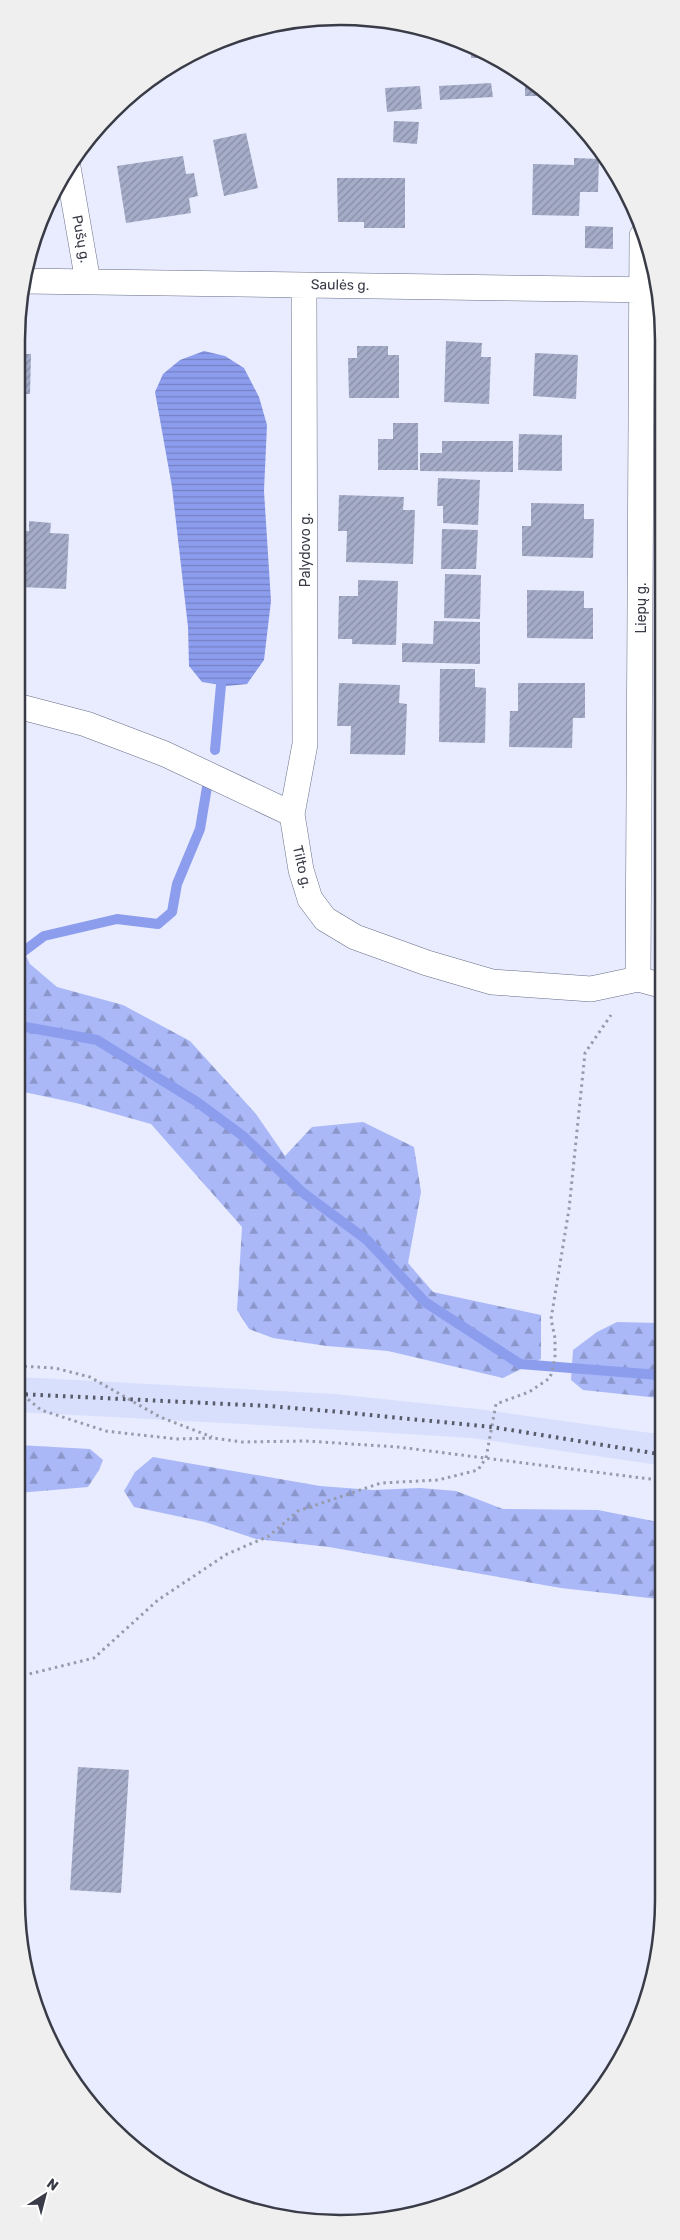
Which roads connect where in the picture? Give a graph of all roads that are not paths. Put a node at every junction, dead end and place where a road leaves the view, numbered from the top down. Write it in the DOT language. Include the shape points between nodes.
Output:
graph roads {
  1 [pos="70,178"];
  2 [pos="648,273"];
  3 [pos="31,282"];
  4 [pos="88,282"];
  5 [pos="304,285"];
  6 [pos="650,289"];
  7 [pos="25,708"];
  8 [pos="292,814"];
  9 [pos="649,982"];
  1 -- 4 [label="street, Pušų g."];
  2 -- 6 [label="street, Liepų g."];
  3 -- 4 [label="street, Saulės g."];
  4 -- 5 [label="street, Saulės g."];
  5 -- 6 [label="street, Saulės g."];
  5 -- 8 [label="street, Palydovo g." via="305,744"];
  6 -- 9 [label="street, Liepų g."];
  7 -- 8 [label="street" via="86,724 165,754"];
  8 -- 9 [label="street, Tilto g." via="301,870 310,899 325,919 355,937 492,982 591,988"];
}
